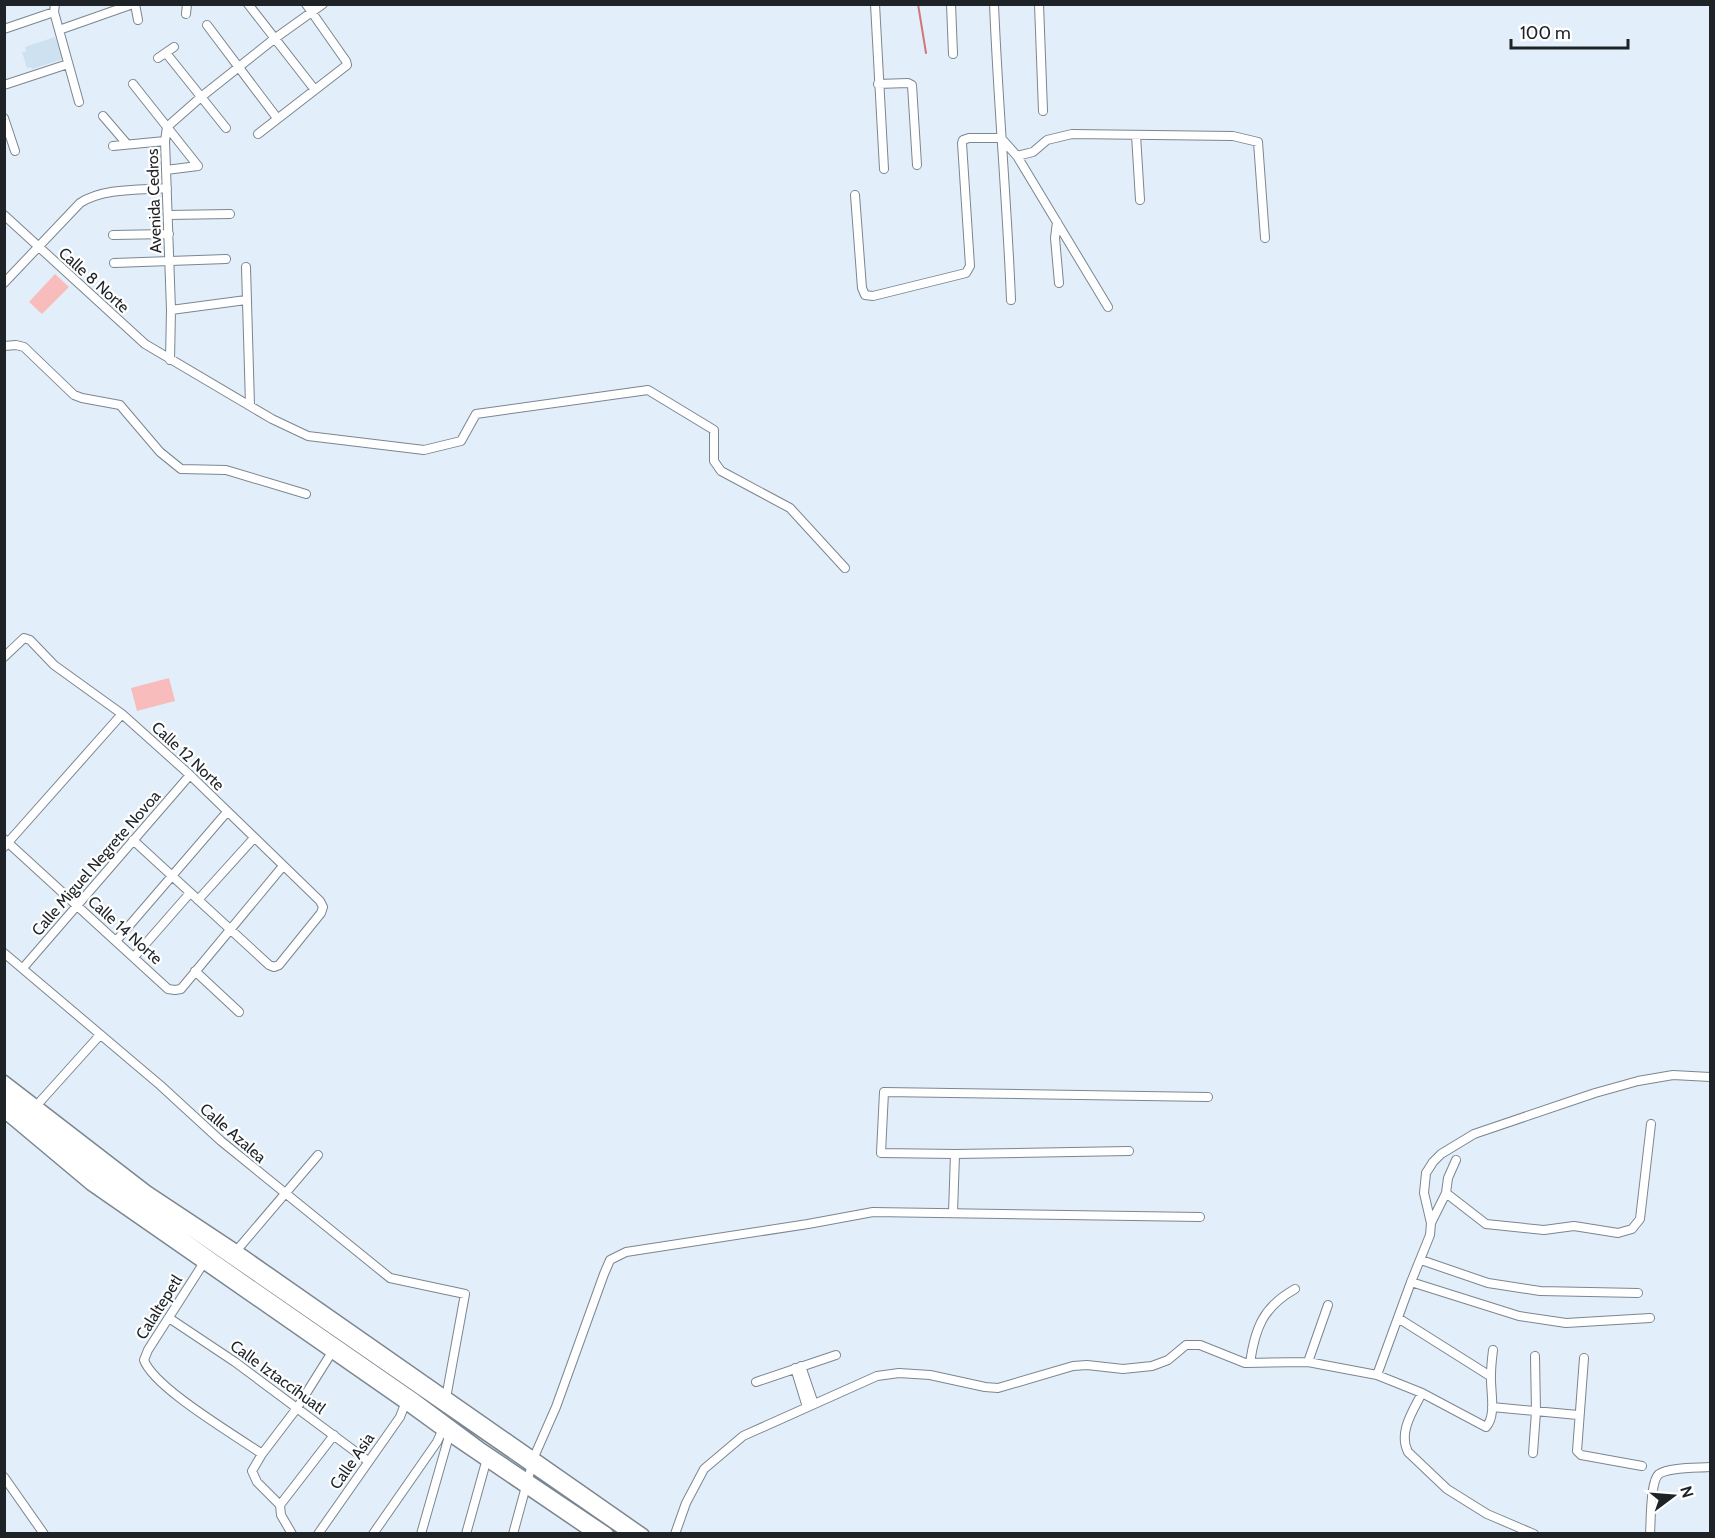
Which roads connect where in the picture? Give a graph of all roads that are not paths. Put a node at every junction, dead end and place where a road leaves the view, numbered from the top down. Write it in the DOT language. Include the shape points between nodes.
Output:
graph roads {
  1 [pos="134,4"];
  2 [pos="187,4"];
  3 [pos="248,4"];
  4 [pos="306,4"];
  5 [pos="323,4"];
  6 [pos="875,4"];
  7 [pos="951,4"];
  8 [pos="994,4"];
  9 [pos="1039,4"];
  10 [pos="54,8"];
  11 [pos="312,12"];
  12 [pos="186,14"];
  13 [pos="138,20"];
  14 [pos="207,25"];
  15 [pos="4,29"];
  16 [pos="59,30"];
  17 [pos="274,39"];
  18 [pos="174,47"];
  19 [pos="166,53"];
  20 [pos="953,54"];
  21 [pos="158,58"];
  22 [pos="68,64"];
  23 [pos="238,68"];
  24 [pos="133,84"];
  25 [pos="878,84"];
  26 [pos="4,85"];
  27 [pos="315,90"];
  28 [pos="201,97"];
  29 [pos="79,102"];
  30 [pos="1043,111"];
  31 [pos="103,116"];
  32 [pos="4,117"];
  33 [pos="277,118"];
  34 [pos="167,127"];
  35 [pos="226,128"];
  36 [pos="258,134"];
  37 [pos="1136,135"];
  38 [pos="1002,138"];
  39 [pos="165,141"];
  40 [pos="127,144"];
  41 [pos="113,146"];
  42 [pos="15,151"];
  43 [pos="1017,156"];
  44 [pos="917,165"];
  45 [pos="166,170"];
  46 [pos="884,170"];
  47 [pos="166,188"];
  48 [pos="855,195"];
  49 [pos="1140,200"];
  50 [pos="230,214"];
  51 [pos="4,215"];
  52 [pos="168,215"];
  53 [pos="1057,222"];
  54 [pos="169,234"];
  55 [pos="113,235"];
  56 [pos="1265,238"];
  57 [pos="38,248"];
  58 [pos="226,259"];
  59 [pos="170,262"];
  60 [pos="114,263"];
  61 [pos="246,267"];
  62 [pos="4,283"];
  63 [pos="1059,283"];
  64 [pos="246,300"];
  65 [pos="1011,300"];
  66 [pos="1108,306"];
  67 [pos="171,310"];
  68 [pos="4,346"];
  69 [pos="170,360"];
  70 [pos="250,405"];
  71 [pos="306,494"];
  72 [pos="845,568"];
  73 [pos="4,657"];
  74 [pos="122,714"];
  75 [pos="190,775"];
  76 [pos="227,812"];
  77 [pos="254,838"];
  78 [pos="133,840"];
  79 [pos="6,843"];
  80 [pos="283,866"];
  81 [pos="172,876"];
  82 [pos="190,892"];
  83 [pos="198,900"];
  84 [pos="77,905"];
  85 [pos="230,930"];
  86 [pos="116,941"];
  87 [pos="4,953"];
  88 [pos="134,957"];
  89 [pos="23,968"];
  90 [pos="195,971"];
  91 [pos="239,1012"];
  92 [pos="100,1035"];
  93 [pos="1710,1077"];
  94 [pos="4,1080"];
  95 [pos="4,1091"];
  96 [pos="1208,1097"];
  97 [pos="4,1104"];
  98 [pos="37,1106"];
  99 [pos="4,1113"];
  100 [pos="1651,1124"];
  101 [pos="1129,1151"];
  102 [pos="955,1154"];
  103 [pos="318,1155"];
  104 [pos="1456,1160"];
  105 [pos="1446,1193"];
  106 [pos="286,1195"];
  107 [pos="953,1213"];
  108 [pos="1200,1217"];
  109 [pos="1431,1223"];
  110 [pos="237,1250"];
  111 [pos="1420,1260"];
  112 [pos="203,1264"];
  113 [pos="1411,1282"];
  114 [pos="1295,1289"];
  115 [pos="1638,1293"];
  116 [pos="1328,1305"];
  117 [pos="169,1318"];
  118 [pos="1398,1318"];
  119 [pos="1650,1318"];
  120 [pos="1493,1350"];
  121 [pos="332,1352"];
  122 [pos="836,1355"];
  123 [pos="1535,1356"];
  124 [pos="1584,1358"];
  125 [pos="1308,1362"];
  126 [pos="1250,1363"];
  127 [pos="798,1367"];
  128 [pos="1377,1375"];
  129 [pos="1490,1376"];
  130 [pos="756,1382"];
  131 [pos="1422,1393"];
  132 [pos="446,1398"];
  133 [pos="405,1404"];
  134 [pos="810,1406"];
  135 [pos="1492,1407"];
  136 [pos="297,1408"];
  137 [pos="1536,1412"];
  138 [pos="1578,1415"];
  139 [pos="445,1434"];
  140 [pos="334,1435"];
  141 [pos="1533,1453"];
  142 [pos="262,1454"];
  143 [pos="368,1461"];
  144 [pos="532,1461"];
  145 [pos="486,1462"];
  146 [pos="1642,1466"];
  147 [pos="1710,1467"];
  148 [pos="4,1477"];
  149 [pos="526,1484"];
  150 [pos="280,1505"];
  151 [pos="43,1533"];
  152 [pos="292,1533"];
  153 [pos="318,1533"];
  154 [pos="373,1533"];
  155 [pos="421,1533"];
  156 [pos="466,1533"];
  157 [pos="513,1533"];
  158 [pos="593,1533"];
  159 [pos="607,1533"];
  160 [pos="631,1533"];
  161 [pos="644,1533"];
  162 [pos="675,1533"];
  163 [pos="1534,1533"];
  164 [pos="1650,1533"];
  1 -- 13 [label="street"];
  1 -- 16 [label="street"];
  2 -- 12 [label="street"];
  3 -- 17 [label="street"];
  4 -- 11 [label="street"];
  5 -- 11 [label="street, Avenida Cedros"];
  6 -- 25 [label="street"];
  7 -- 20 [label="street"];
  8 -- 38 [label="street"];
  9 -- 30 [label="street"];
  10 -- 15 [label="street"];
  10 -- 16 [label="street"];
  11 -- 17 [label="street, Avenida Cedros"];
  11 -- 27 [label="street" via="347,65"];
  14 -- 23 [label="street"];
  16 -- 22 [label="street"];
  17 -- 23 [label="street, Avenida Cedros"];
  17 -- 27 [label="street"];
  18 -- 19 [label="street"];
  19 -- 21 [label="street"];
  19 -- 28 [label="street"];
  22 -- 26 [label="street"];
  22 -- 29 [label="street"];
  23 -- 28 [label="street, Avenida Cedros"];
  23 -- 33 [label="street"];
  24 -- 34 [label="street"];
  25 -- 44 [label="street" via="912,85"];
  25 -- 46 [label="street"];
  27 -- 33 [label="street"];
  28 -- 34 [label="street, Avenida Cedros"];
  28 -- 35 [label="street"];
  31 -- 40 [label="street"];
  32 -- 42 [label="street"];
  33 -- 36 [label="street"];
  34 -- 39 [label="street, Avenida Cedros"];
  34 -- 45 [label="street" via="198,166"];
  37 -- 43 [label="street" via="1072,134 1047,140 1033,152"];
  37 -- 49 [label="street"];
  37 -- 56 [label="street" via="1233,136 1258,142"];
  38 -- 43 [label="street"];
  38 -- 48 [label="street" via="966,139 962,143 970,266 966,273 865,295"];
  38 -- 65 [label="street"];
  39 -- 40 [label="street"];
  39 -- 45 [label="street, Avenida Cedros"];
  40 -- 41 [label="street"];
  43 -- 53 [label="street"];
  45 -- 47 [label="street, Avenida Cedros"];
  47 -- 52 [label="street, Avenida Cedros"];
  47 -- 57 [label="street" via="88,197"];
  50 -- 52 [label="street"];
  51 -- 57 [label="street, Calle 8 Norte"];
  52 -- 54 [label="street, Avenida Cedros"];
  53 -- 63 [label="street"];
  53 -- 66 [label="street"];
  54 -- 55 [label="street"];
  54 -- 59 [label="street, Avenida Cedros"];
  57 -- 62 [label="street"];
  57 -- 69 [label="street, Calle 8 Norte" via="145,344"];
  58 -- 59 [label="street"];
  59 -- 60 [label="street"];
  59 -- 67 [label="street, Avenida Cedros"];
  61 -- 64 [label="street"];
  64 -- 67 [label="street"];
  64 -- 70 [label="street"];
  67 -- 69 [label="street, Avenida Cedros"];
  68 -- 71 [label="street" via="24,347 74,395 120,405 160,452 181,469 226,470"];
  69 -- 70 [label="street, Calle 8 Norte"];
  70 -- 72 [label="street, Calle 8 Norte" via="308,436 424,450 461,441 476,414 648,390 714,430 714,461 720,471 790,508"];
  73 -- 74 [label="street, Calle 12 Norte" via="24,638 30,640 54,665"];
  74 -- 75 [label="street, Calle 12 Norte"];
  74 -- 79 [label="street"];
  75 -- 76 [label="street, Calle 12 Norte"];
  75 -- 78 [label="street, Calle Miguel Negrete Novoa"];
  76 -- 77 [label="street, Calle 12 Norte"];
  76 -- 81 [label="street"];
  77 -- 80 [label="street, Calle 12 Norte"];
  77 -- 83 [label="street"];
  78 -- 81 [label="street"];
  78 -- 84 [label="street, Calle Miguel Negrete Novoa"];
  79 -- 84 [label="street, Calle 14 Norte"];
  80 -- 85 [label="street"];
  80 -- 85 [label="street, Calle 12 Norte" via="323,907 286,957 279,965 269,965"];
  81 -- 82 [label="street"];
  81 -- 86 [label="street"];
  82 -- 83 [label="street"];
  82 -- 88 [label="street"];
  83 -- 85 [label="street"];
  84 -- 86 [label="street, Calle 14 Norte"];
  84 -- 89 [label="street, Calle Miguel Negrete Novoa"];
  85 -- 90 [label="street"];
  86 -- 88 [label="street, Calle 14 Norte"];
  87 -- 89 [label="street, Calle Azalea"];
  88 -- 90 [label="street, Calle 14 Norte" via="175,990 181,989"];
  89 -- 92 [label="street, Calle Azalea"];
  90 -- 91 [label="street"];
  92 -- 98 [label="street"];
  92 -- 106 [label="street, Calle Azalea"];
  93 -- 109 [label="street" via="1673,1075 1638,1081 1515,1119 1456,1143 1426,1173 1424,1193"];
  94 -- 98 [label="street"];
  95 -- 144 [label="main road" via="128,1186"];
  96 -- 102 [label="street" via="884,1092 881,1153"];
  97 -- 149 [label="main road" via="109,1186"];
  98 -- 110 [label="street" via="148,1191"];
  99 -- 112 [label="street" via="90,1185"];
  100 -- 105 [label="street" via="1640,1219 1632,1229 1618,1233 1574,1226 1544,1230 1486,1224"];
  101 -- 102 [label="street"];
  102 -- 107 [label="street"];
  103 -- 106 [label="street"];
  104 -- 105 [label="street"];
  105 -- 109 [label="street"];
  106 -- 110 [label="street"];
  106 -- 132 [label="street, Calle Azalea" via="390,1278 465,1294"];
  107 -- 108 [label="street"];
  107 -- 144 [label="street" via="873,1212 626,1252 610,1260"];
  109 -- 111 [label="street"];
  110 -- 132 [label="street"];
  111 -- 113 [label="street"];
  111 -- 115 [label="street" via="1488,1283 1540,1291"];
  112 -- 117 [label="street, Calaltepetl"];
  112 -- 121 [label="street"];
  113 -- 118 [label="street"];
  113 -- 119 [label="street" via="1519,1316 1566,1323"];
  114 -- 126 [label="street" via="1270,1307 1260,1322"];
  116 -- 125 [label="street"];
  117 -- 136 [label="street, Calle Iztaccíhuatl"];
  117 -- 142 [label="street, Calaltepetl" via="148,1350 144,1360 147,1367 170,1391"];
  118 -- 128 [label="street"];
  118 -- 129 [label="street"];
  120 -- 129 [label="street"];
  121 -- 133 [label="street"];
  121 -- 136 [label="street"];
  122 -- 127 [label="street"];
  123 -- 137 [label="street"];
  124 -- 138 [label="street"];
  125 -- 126 [label="street"];
  125 -- 128 [label="street"];
  126 -- 134 [label="street" via="1200,1345 1186,1345 1168,1360 1152,1366 1073,1366 998,1388 898,1373 877,1376"];
  127 -- 130 [label="street"];
  127 -- 134 [label="street"];
  128 -- 131 [label="street"];
  129 -- 135 [label="street"];
  131 -- 135 [label="street" via="1486,1427"];
  131 -- 163 [label="street" via="1404,1434 1408,1452 1447,1488 1487,1514"];
  132 -- 144 [label="street"];
  133 -- 139 [label="street"];
  133 -- 143 [label="street, Calle Asia"];
  134 -- 162 [label="street" via="743,1436 704,1469"];
  135 -- 137 [label="street"];
  136 -- 140 [label="street, Calle Iztaccíhuatl"];
  136 -- 142 [label="street"];
  137 -- 138 [label="street"];
  137 -- 141 [label="street"];
  138 -- 146 [label="street" via="1576,1451 1581,1455"];
  139 -- 145 [label="street"];
  139 -- 154 [label="street"];
  139 -- 155 [label="street"];
  140 -- 143 [label="street, Calle Iztaccíhuatl"];
  140 -- 150 [label="street"];
  142 -- 150 [label="street" via="252,1471 257,1482"];
  143 -- 153 [label="street, Calle Asia"];
  144 -- 149 [label="street"];
  144 -- 160 [label="main road"];
  144 -- 161 [label="street"];
  145 -- 149 [label="street"];
  145 -- 156 [label="street"];
  147 -- 164 [label="street" via="1659,1474 1654,1482"];
  148 -- 151 [label="street"];
  149 -- 157 [label="street"];
  149 -- 158 [label="street"];
  149 -- 159 [label="main road"];
  150 -- 152 [label="street" via="281,1515"];
}
